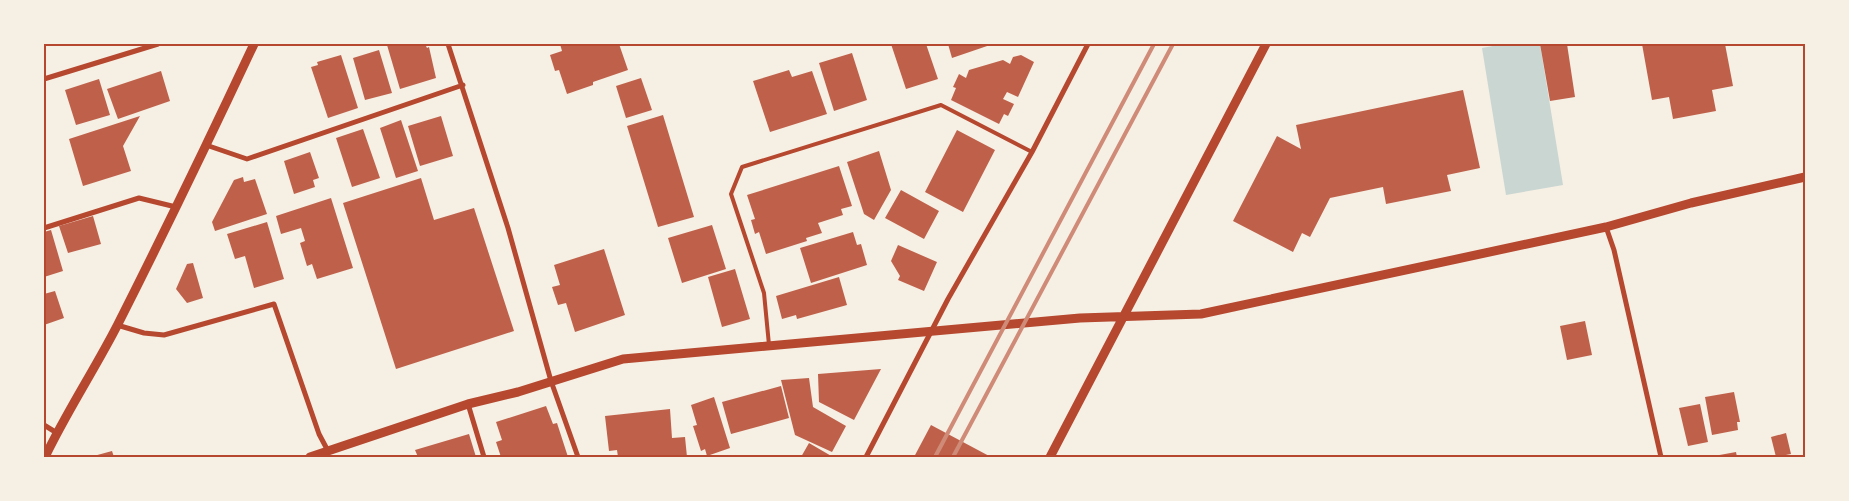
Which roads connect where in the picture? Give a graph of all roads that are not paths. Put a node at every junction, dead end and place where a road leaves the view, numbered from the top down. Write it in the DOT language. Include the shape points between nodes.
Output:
graph roads {
  1 [pos="158,44"];
  2 [pos="254,44"];
  3 [pos="448,44"];
  4 [pos="1088,44"];
  5 [pos="1266,44"];
  6 [pos="44,78"];
  7 [pos="463,84"];
  8 [pos="206,145"];
  9 [pos="1032,152"];
  10 [pos="1805,177"];
  11 [pos="176,207"];
  12 [pos="44,228"];
  13 [pos="1606,228"];
  14 [pos="1123,316"];
  15 [pos="117,325"];
  16 [pos="933,331"];
  17 [pos="770,347"];
  18 [pos="551,381"];
  19 [pos="468,404"];
  20 [pos="44,425"];
  21 [pos="57,434"];
  22 [pos="329,452"];
  23 [pos="45,457"];
  24 [pos="310,457"];
  25 [pos="484,457"];
  26 [pos="578,457"];
  27 [pos="866,457"];
  28 [pos="1050,457"];
  29 [pos="1661,457"];
  1 -- 6 [label="street"];
  2 -- 8 [label="street"];
  3 -- 7 [label="street"];
  4 -- 9 [label="street"];
  5 -- 14 [label="street"];
  7 -- 8 [label="street" via="247,159"];
  7 -- 18 [label="street"];
  8 -- 11 [label="street"];
  9 -- 16 [label="street"];
  9 -- 17 [label="lane" via="941,105 742,167 731,194 764,294"];
  10 -- 13 [label="street" via="1692,203"];
  11 -- 12 [label="street" via="139,198"];
  11 -- 15 [label="street"];
  13 -- 14 [label="street" via="1201,314"];
  13 -- 29 [label="street" via="1614,250"];
  14 -- 16 [label="street"];
  14 -- 28 [label="street"];
  15 -- 21 [label="street"];
  15 -- 22 [label="street" via="164,335 274,304 319,434"];
  16 -- 17 [label="street"];
  16 -- 27 [label="street"];
  17 -- 18 [label="street" via="623,359"];
  18 -- 19 [label="street"];
  18 -- 26 [label="street"];
  19 -- 22 [label="street"];
  19 -- 25 [label="street"];
  20 -- 21 [label="street"];
  21 -- 23 [label="street"];
  22 -- 24 [label="street"];
}
